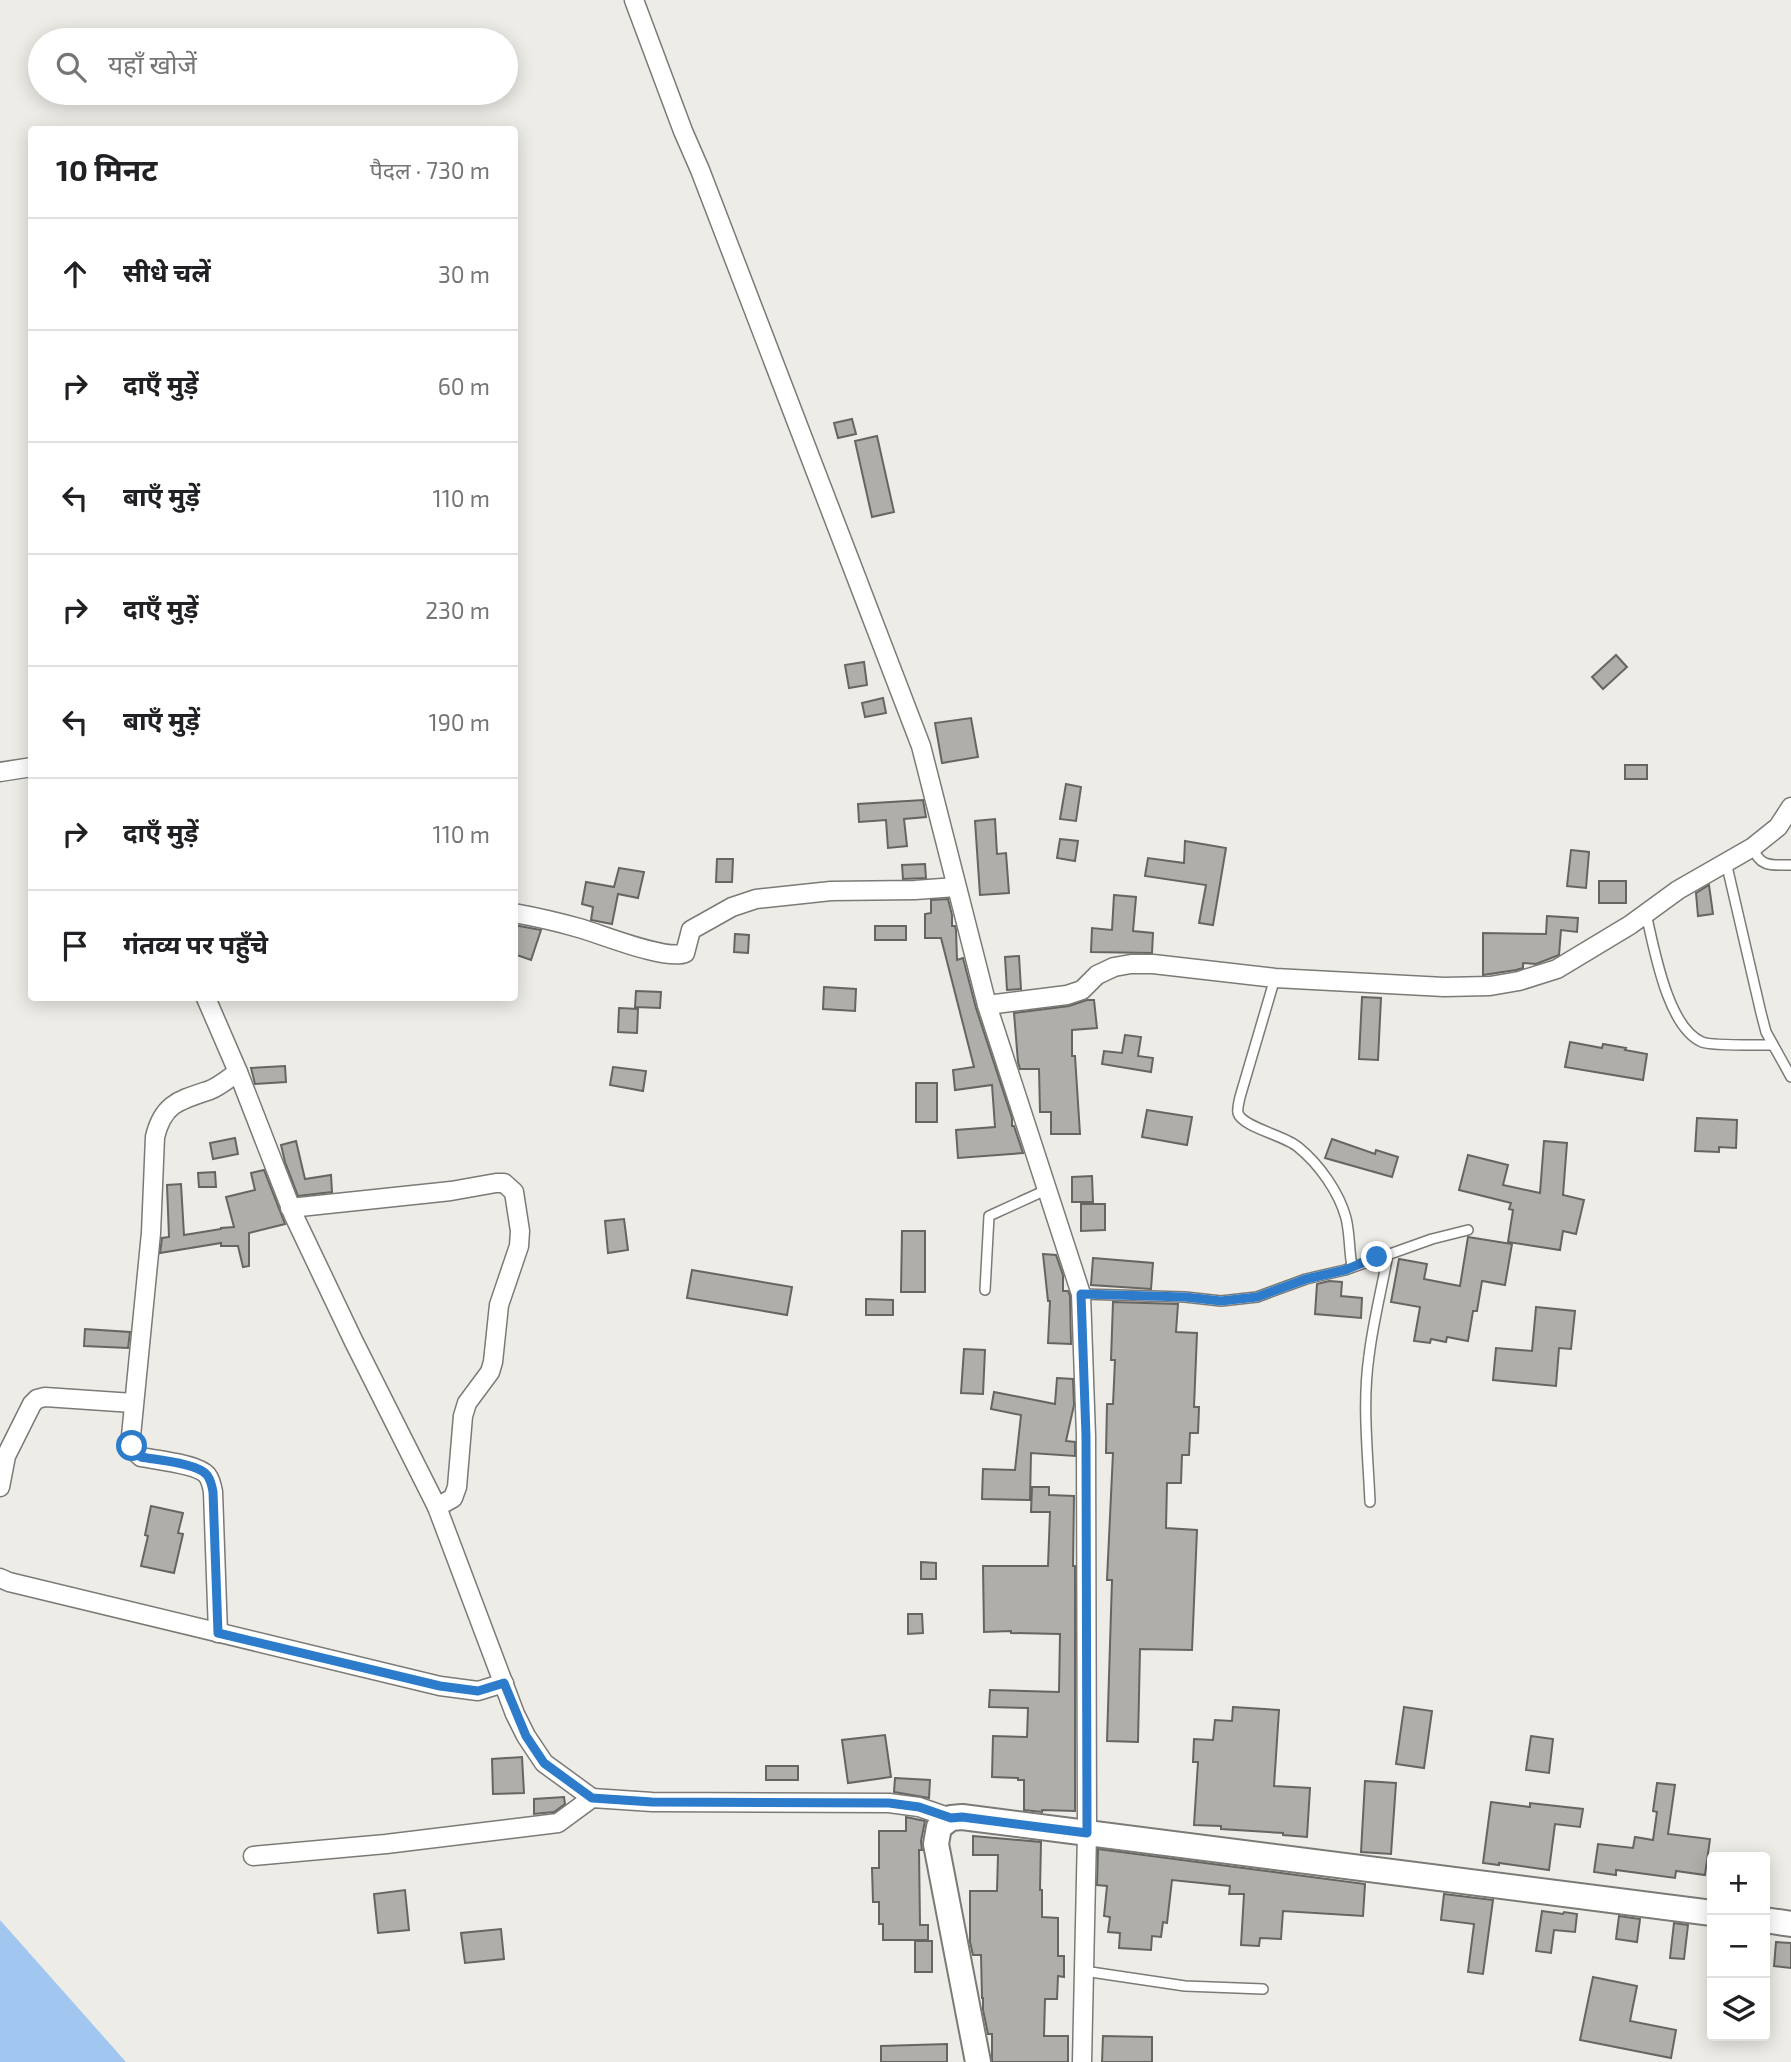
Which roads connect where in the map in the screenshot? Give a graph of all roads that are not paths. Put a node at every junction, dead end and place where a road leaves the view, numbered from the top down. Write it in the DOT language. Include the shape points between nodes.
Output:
graph roads {
  1 [pos="634,0"];
  2 [pos="28,768"];
  3 [pos="0,772"];
  4 [pos="1791,807"];
  5 [pos="1753,847"];
  6 [pos="1726,862"];
  7 [pos="1791,865"];
  8 [pos="956,887"];
  9 [pos="518,914"];
  10 [pos="1646,914"];
  11 [pos="1275,978"];
  12 [pos="207,1001"];
  13 [pos="987,1005"];
  14 [pos="1773,1045"];
  15 [pos="238,1072"];
  16 [pos="1791,1077"];
  17 [pos="1046,1190"];
  18 [pos="290,1208"];
  19 [pos="1468,1230"];
  20 [pos="1388,1254"];
  21 [pos="1352,1266"];
  22 [pos="985,1290"];
  23 [pos="1081,1294"];
  24 [pos="133,1403"];
  25 [pos="0,1487"];
  26 [pos="1370,1502"];
  27 [pos="437,1507"];
  28 [pos="0,1578"];
  29 [pos="218,1633"];
  30 [pos="504,1683"];
  31 [pos="592,1798"];
  32 [pos="951,1818"];
  33 [pos="1087,1833"];
  34 [pos="253,1856"];
  35 [pos="1707,1912"];
  36 [pos="1770,1921"];
  37 [pos="1791,1924"];
  38 [pos="1084,1971"];
  39 [pos="1263,1989"];
  40 [pos="978,2062"];
  41 [pos="1082,2062"];
  1 -- 8 [label="street" via="921,746"];
  2 -- 3 [label="street"];
  4 -- 5 [label="street" via="1778,827"];
  5 -- 6 [label="street"];
  5 -- 7 [label="lane" via="1756,858 1765,864"];
  6 -- 10 [label="street"];
  6 -- 14 [label="lane" via="1760,1013"];
  8 -- 9 [label="street" via="803,893 741,902 691,930 685,953 674,955"];
  8 -- 13 [label="street"];
  10 -- 11 [label="street" via="1558,970 1519,981 1444,987"];
  10 -- 14 [label="lane" via="1667,994 1693,1036 1703,1043"];
  11 -- 13 [label="street" via="1131,964 1097,975 1082,990 1067,995"];
  11 -- 21 [label="lane" via="1237,1112 1243,1121 1298,1146 1331,1186 1346,1218"];
  12 -- 15 [label="street"];
  13 -- 17 [label="street"];
  14 -- 16 [label="lane"];
  15 -- 18 [label="street"];
  15 -- 24 [label="street" via="212,1089 176,1102 158,1123"];
  17 -- 22 [label="lane" via="989,1216"];
  17 -- 23 [label="street"];
  18 -- 27 [label="street"];
  18 -- 27 [label="street" via="496,1182 514,1192 519,1246 499,1305 493,1362 463,1416 453,1498"];
  19 -- 20 [label="lane"];
  20 -- 21 [label="lane"];
  20 -- 26 [label="lane" via="1368,1367"];
  21 -- 23 [label="lane" via="1257,1297 1221,1301"];
  23 -- 33 [label="street"];
  24 -- 25 [label="street" via="37,1399 6,1456"];
  24 -- 29 [label="street" via="135,1452 202,1471 210,1479"];
  27 -- 30 [label="street"];
  28 -- 29 [label="street"];
  29 -- 30 [label="street" via="440,1686 478,1691"];
  30 -- 31 [label="street" via="526,1736 544,1763"];
  31 -- 32 [label="street" via="889,1803"];
  31 -- 34 [label="street" via="558,1823"];
  32 -- 33 [label="main road"];
  32 -- 40 [label="main road" via="939,1827 936,1844"];
  33 -- 35 [label="main road"];
  33 -- 38 [label="street"];
  36 -- 37 [label="main road"];
  38 -- 39 [label="lane" via="1185,1986"];
  38 -- 41 [label="street"];
}
